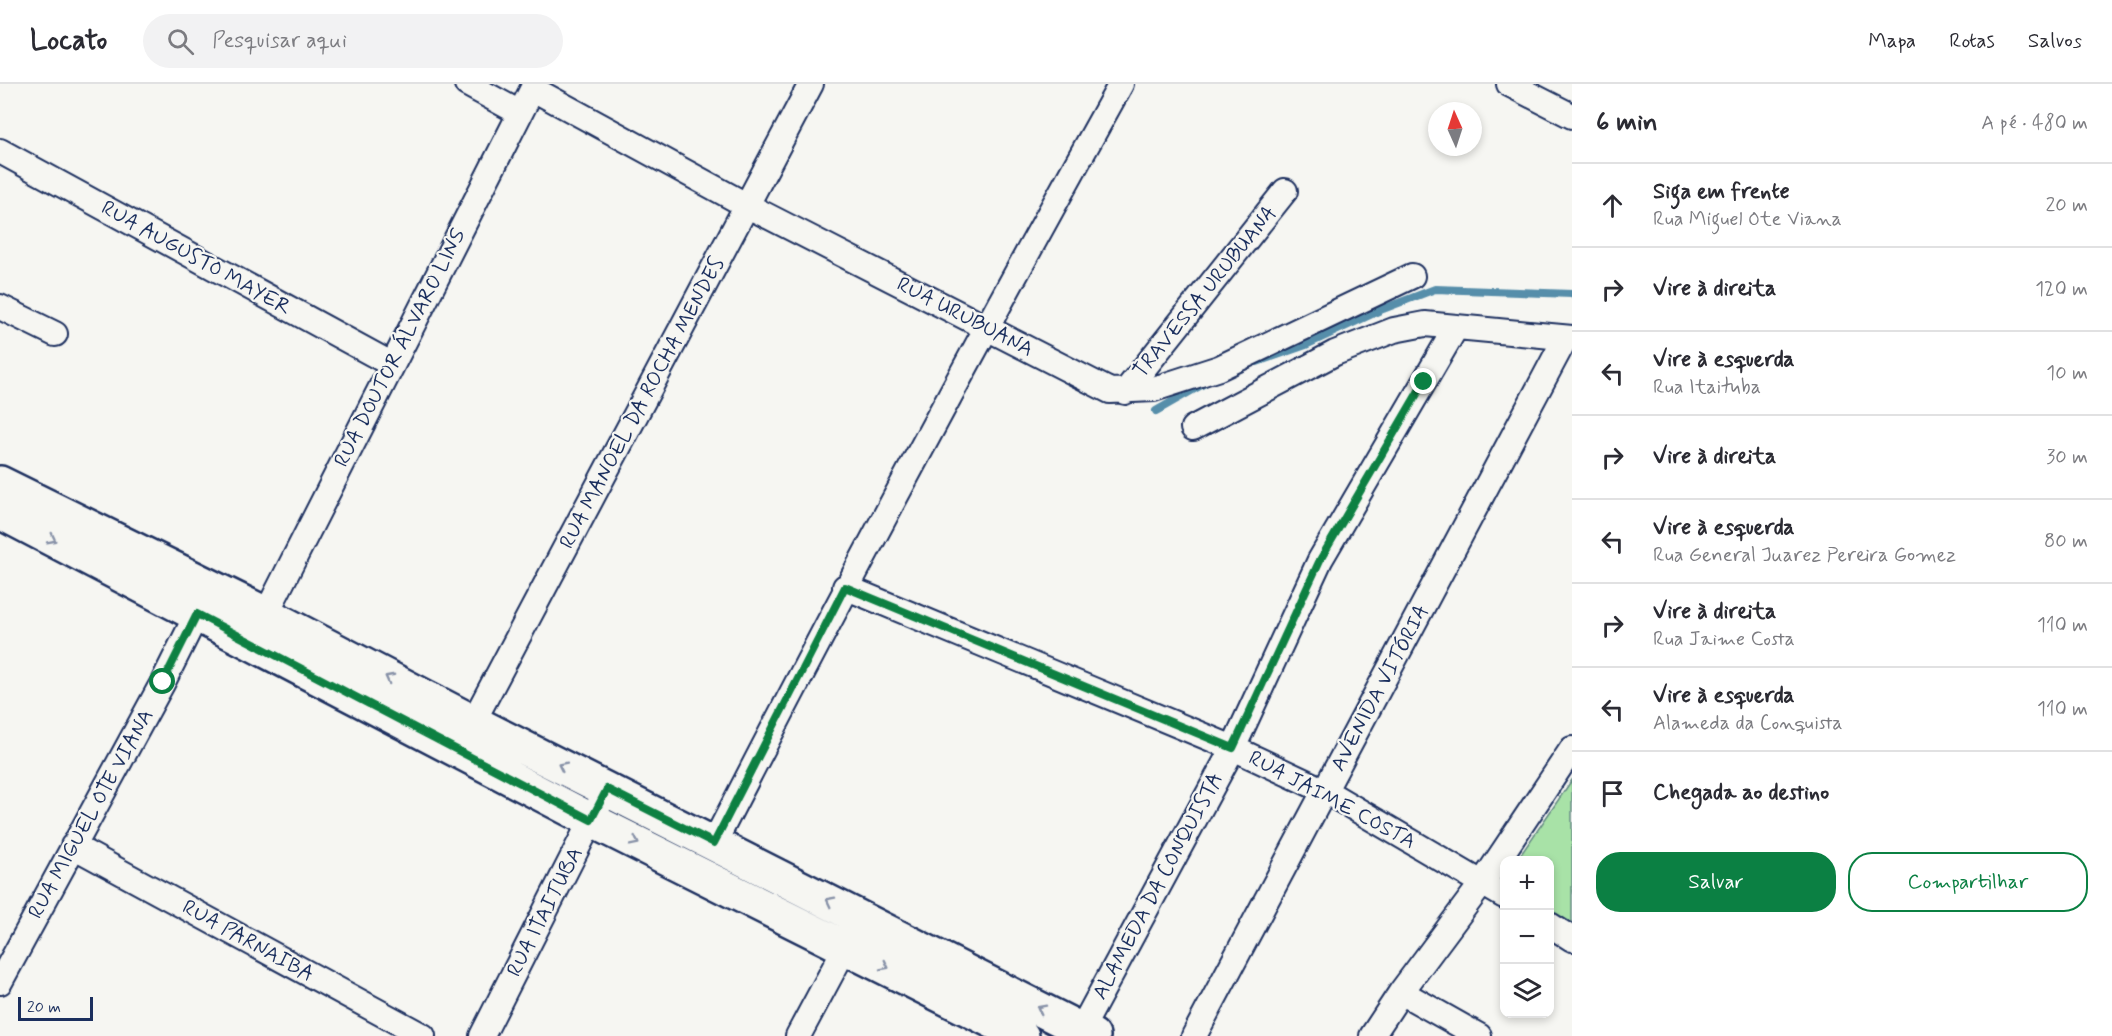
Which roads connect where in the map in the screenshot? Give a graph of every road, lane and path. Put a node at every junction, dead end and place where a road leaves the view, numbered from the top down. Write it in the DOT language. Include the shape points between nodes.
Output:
graph roads {
  1 [pos="467,84"];
  2 [pos="811,84"];
  3 [pos="1121,84"];
  4 [pos="1509,84"];
  5 [pos="534,86"];
  6 [pos="520,112"];
  7 [pos="1572,116"];
  8 [pos="0,151"];
  9 [pos="1285,191"];
  10 [pos="746,205"];
  11 [pos="1412,276"];
  12 [pos="0,307"];
  13 [pos="986,326"];
  14 [pos="1455,329"];
  15 [pos="54,334"];
  16 [pos="1568,339"];
  17 [pos="391,364"];
  18 [pos="1125,392"];
  19 [pos="1193,428"];
  20 [pos="1,492"];
  21 [pos="845,587"];
  22 [pos="197,614"];
  23 [pos="266,614"];
  24 [pos="473,722"];
  25 [pos="1233,748"];
  26 [pos="1572,749"];
  27 [pos="607,789"];
  28 [pos="1325,791"];
  29 [pos="591,820"];
  30 [pos="714,843"];
  31 [pos="73,846"];
  32 [pos="1483,882"];
  33 [pos="1500,893"];
  34 [pos="862,917"];
  35 [pos="1554,928"];
  36 [pos="1572,939"];
  37 [pos="846,946"];
  38 [pos="0,982"];
  39 [pos="1401,992"];
  40 [pos="1087,1033"];
  41 [pos="423,1036"];
  42 [pos="482,1036"];
  43 [pos="798,1036"];
  44 [pos="1022,1036"];
  45 [pos="1194,1036"];
  46 [pos="1372,1036"];
  47 [pos="1479,1036"];
  1 -- 6 [label="street"];
  2 -- 10 [label="street, RUA MANOEL DA ROCHA MENDES"];
  3 -- 13 [label="street"];
  4 -- 7 [label="street"];
  5 -- 6 [label="street, RUA DOUTOR ÁLVARO LINS"];
  5 -- 10 [label="street, RUA URUBUANA"];
  6 -- 17 [label="street, RUA DOUTOR ÁLVARO LINS"];
  8 -- 17 [label="street, RUA AUGUSTO MAYER"];
  9 -- 18 [label="street, TRAVESSA URUBUANA"];
  10 -- 13 [label="street, RUA URUBUANA"];
  10 -- 24 [label="street, RUA MANOEL DA ROCHA MENDES"];
  11 -- 18 [label="street, RUA URUBUANA" via="1219,368 1154,389"];
  12 -- 15 [label="street"];
  13 -- 18 [label="street, RUA URUBUANA" via="1088,381 1110,391"];
  13 -- 21 [label="street"];
  14 -- 16 [label="street"];
  14 -- 19 [label="street" via="1425,324 1394,330 1335,353"];
  14 -- 25 [label="street, ALAMEDA DA CONQUISTA" via="1320,560"];
  16 -- 28 [label="street, AVENIDA VITÓRIA"];
  17 -- 23 [label="street, RUA DOUTOR ÁLVARO LINS"];
  20 -- 22 [label="main road, one-way"];
  20 -- 23 [label="main road"];
  21 -- 25 [label="street, RUA JAIME COSTA"];
  21 -- 30 [label="street"];
  22 -- 29 [label="main road"];
  22 -- 31 [label="street, RUA MIGUEL OTE VIANA"];
  24 -- 23 [label="main road, one-way"];
  27 -- 24 [label="main road, one-way"];
  25 -- 28 [label="street, RUA JAIME COSTA"];
  25 -- 40 [label="street, ALAMEDA DA CONQUISTA"];
  26 -- 32 [label="street"];
  27 -- 29 [label="street, RUA ITAITUBA"];
  27 -- 30 [label="main road"];
  28 -- 32 [label="street, RUA JAIME COSTA"];
  28 -- 45 [label="street, AVENIDA VITÓRIA"];
  29 -- 37 [label="main road, one-way"];
  29 -- 42 [label="street, RUA ITAITUBA"];
  34 -- 30 [label="main road, one-way"];
  31 -- 38 [label="street, RUA MIGUEL OTE VIANA"];
  31 -- 41 [label="street, RUA PARNAIBA"];
  32 -- 33 [label="street, RUA JAIME COSTA"];
  32 -- 39 [label="street"];
  34 -- 37 [label="street"];
  40 -- 34 [label="main road, one-way"];
  35 -- 36 [label="street"];
  37 -- 43 [label="street"];
  37 -- 44 [label="main road, one-way"];
  39 -- 46 [label="street"];
  39 -- 47 [label="street"];
}
